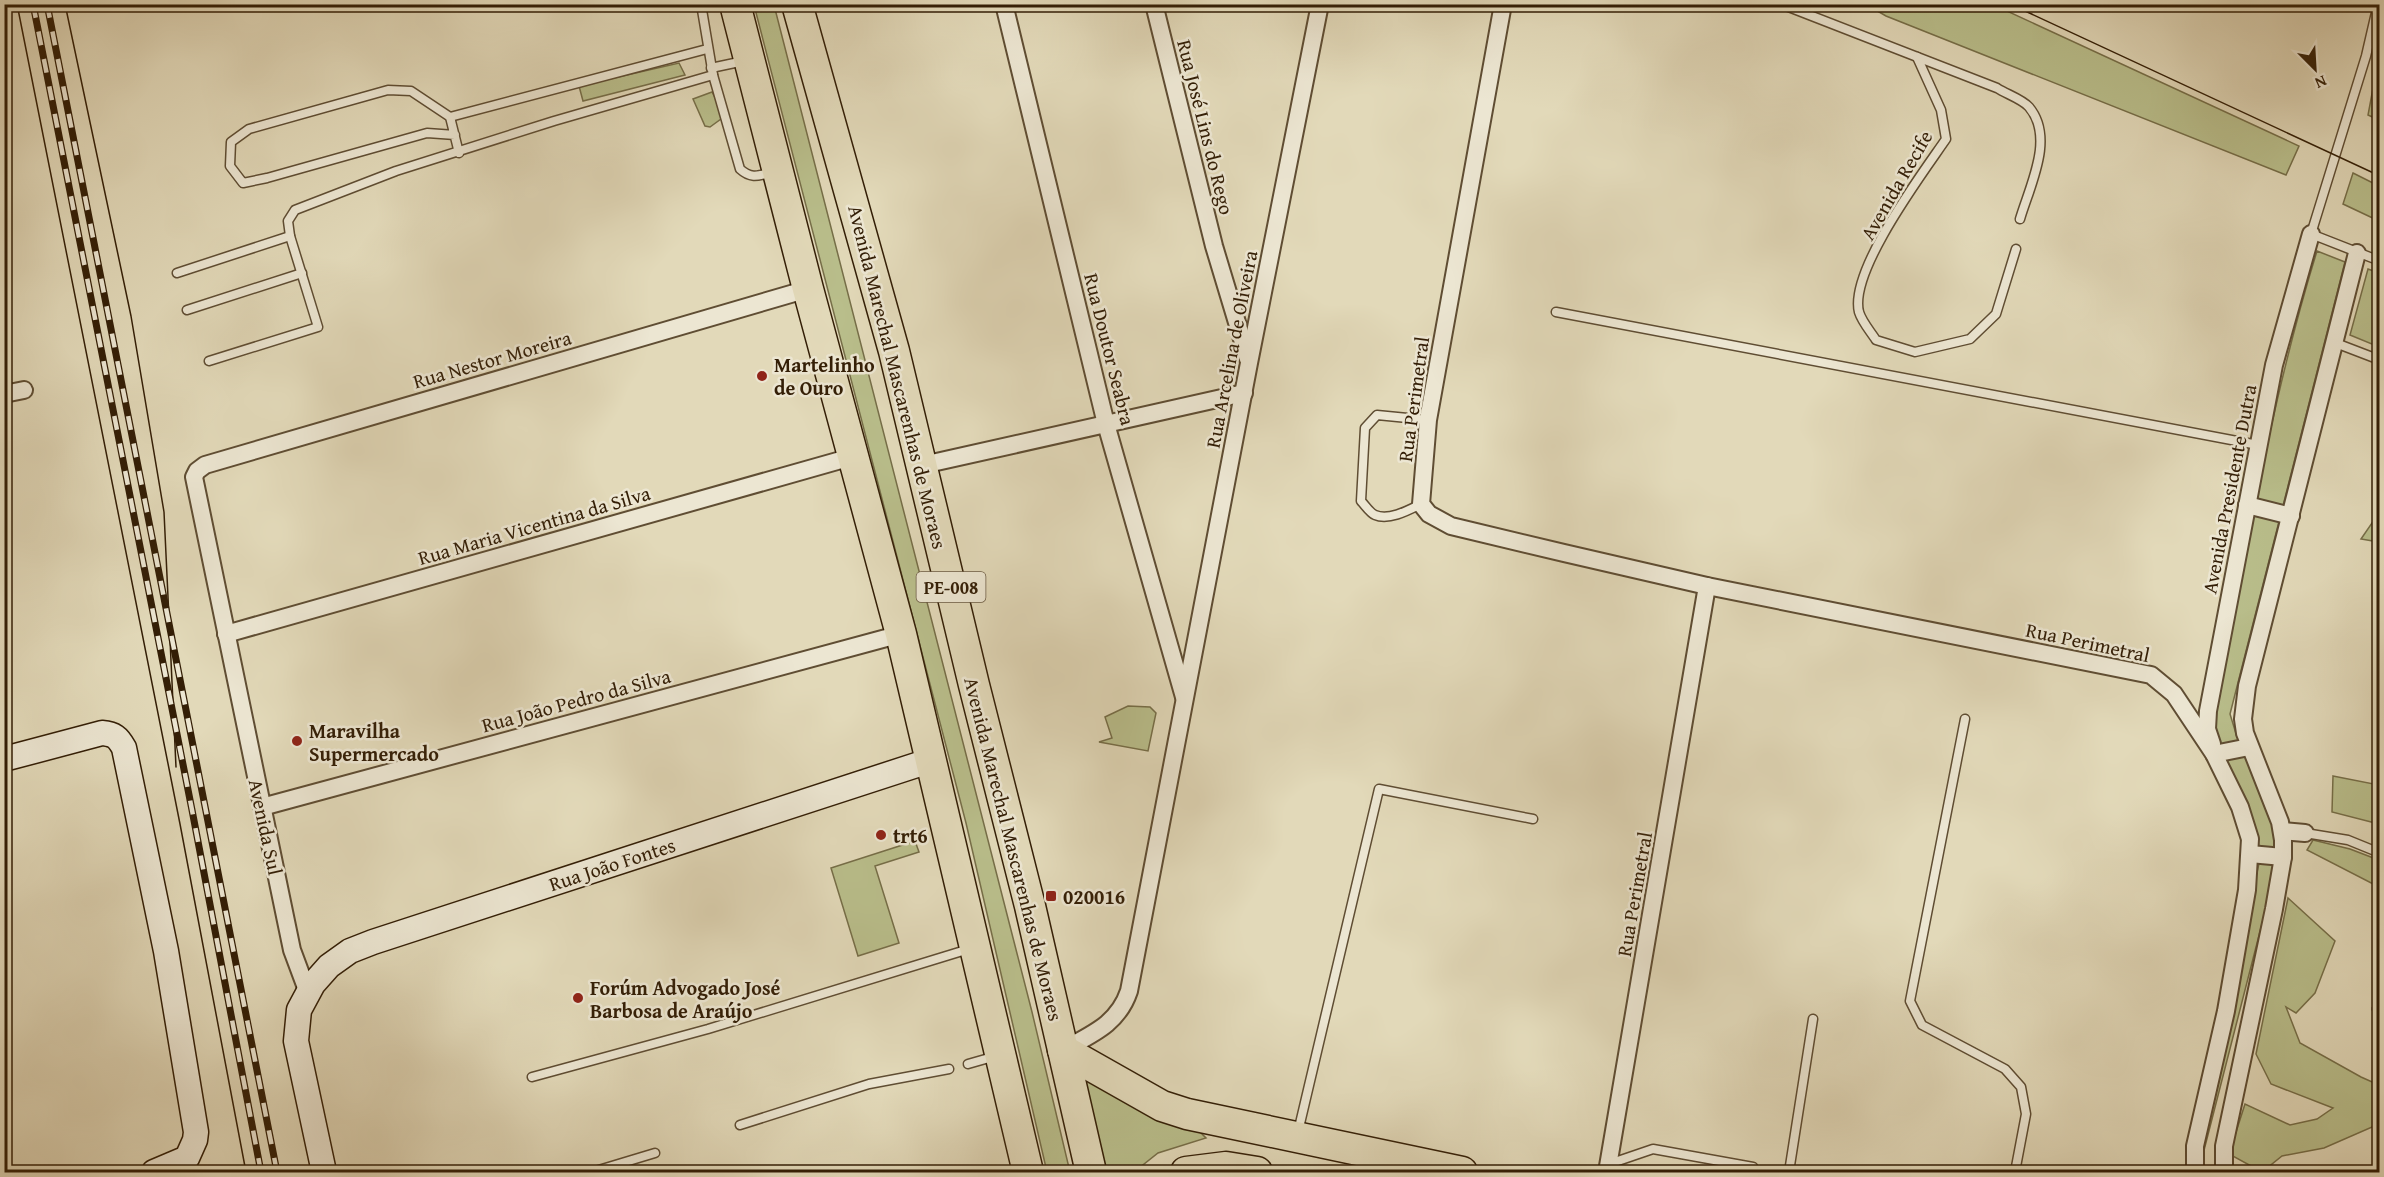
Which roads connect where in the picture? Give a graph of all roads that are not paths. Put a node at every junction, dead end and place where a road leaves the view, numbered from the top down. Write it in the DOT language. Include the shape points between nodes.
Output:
graph roads {
  1 [pos="701,4"];
  2 [pos="735,4"];
  3 [pos="797,4"];
  4 [pos="1004,4"];
  5 [pos="1154,4"];
  6 [pos="1320,4"];
  7 [pos="1503,4"];
  8 [pos="1781,4"];
  9 [pos="2378,4"];
  10 [pos="707,49"];
  11 [pos="1917,57"];
  12 [pos="750,59"];
  13 [pos="712,71"];
  14 [pos="450,117"];
  15 [pos="455,135"];
  16 [pos="459,153"];
  17 [pos="778,171"];
  18 [pos="2020,219"];
  19 [pos="2311,234"];
  20 [pos="290,236"];
  21 [pos="2016,249"];
  22 [pos="2356,253"];
  23 [pos="2379,261"];
  24 [pos="177,273"];
  25 [pos="302,273"];
  26 [pos="808,289"];
  27 [pos="187,310"];
  28 [pos="1556,312"];
  29 [pos="2332,342"];
  30 [pos="2379,360"];
  31 [pos="209,361"];
  32 [pos="1249,363"];
  33 [pos="24,390"];
  34 [pos="1244,393"];
  35 [pos="4,394"];
  36 [pos="1428,420"];
  37 [pos="1106,424"];
  38 [pos="2258,445"];
  39 [pos="855,456"];
  40 [pos="923,465"];
  41 [pos="194,477"];
  42 [pos="1421,504"];
  43 [pos="2247,505"];
  44 [pos="2291,516"];
  45 [pos="1707,586"];
  46 [pos="226,634"];
  47 [pos="901,634"];
  48 [pos="1185,701"];
  49 [pos="1965,719"];
  50 [pos="2249,747"];
  51 [pos="2214,754"];
  52 [pos="4,759"];
  53 [pos="932,760"];
  54 [pos="262,807"];
  55 [pos="1533,819"];
  56 [pos="2282,831"];
  57 [pos="2305,833"];
  58 [pos="2379,853"];
  59 [pos="2250,854"];
  60 [pos="2283,857"];
  61 [pos="975,947"];
  62 [pos="308,993"];
  63 [pos="1812,1019"];
  64 [pos="1063,1050"];
  65 [pos="1000,1055"];
  66 [pos="968,1064"];
  67 [pos="949,1070"];
  68 [pos="532,1077"];
  69 [pos="740,1125"];
  70 [pos="1296,1139"];
  71 [pos="655,1152"];
  72 [pos="1753,1167"];
  73 [pos="1608,1168"];
  74 [pos="154,1173"];
  75 [pos="324,1173"];
  76 [pos="592,1173"];
  77 [pos="1028,1173"];
  78 [pos="1091,1173"];
  79 [pos="1186,1173"];
  80 [pos="1257,1173"];
  81 [pos="1462,1173"];
  82 [pos="1789,1173"];
  83 [pos="2015,1173"];
  84 [pos="2194,1173"];
  85 [pos="2224,1173"];
  1 -- 10 [label="lane"];
  2 -- 12 [label="highway, PE-008"];
  3 -- 40 [label="highway, Avenida Marechal Mascarenhas de Moraes / PE-008"];
  4 -- 37 [label="street, Rua Doutor Seabra"];
  5 -- 32 [label="street, Rua José Lins do Rego" via="1214,246"];
  6 -- 32 [label="street, Rua Arcelina de Oliveira"];
  7 -- 36 [label="street, Rua Perimetral"];
  8 -- 11 [label="lane"];
  9 -- 19 [label="lane" via="2366,56"];
  10 -- 13 [label="lane"];
  10 -- 14 [label="lane"];
  11 -- 18 [label="lane" via="1997,88 2028,106 2040,127 2042,145"];
  11 -- 21 [label="lane, Avenida Recife" via="1941,110 1946,139 1891,220 1859,288 1860,313 1876,340 1915,352 1970,339 1996,314"];
  12 -- 13 [label="lane"];
  12 -- 17 [label="highway, PE-008"];
  13 -- 16 [label="lane"];
  13 -- 17 [label="lane" via="740,169 754,177"];
  14 -- 15 [label="lane"];
  14 -- 15 [label="lane" via="411,91 388,90 249,129 231,141 230,166 243,183 427,133"];
  15 -- 16 [label="lane"];
  16 -- 20 [label="lane" via="396,171 295,210 288,221"];
  17 -- 26 [label="highway, PE-008"];
  19 -- 22 [label="lane"];
  19 -- 38 [label="street, Avenida Presidente Dutra" via="2274,365"];
  20 -- 24 [label="lane"];
  20 -- 25 [label="lane"];
  22 -- 23 [label="lane"];
  22 -- 29 [label="street"];
  25 -- 27 [label="lane"];
  25 -- 31 [label="lane" via="318,327"];
  26 -- 39 [label="highway, PE-008"];
  26 -- 41 [label="street, Rua Nestor Moreira" via="205,465"];
  28 -- 38 [label="lane"];
  29 -- 30 [label="lane"];
  29 -- 44 [label="street"];
  32 -- 34 [label="street, Rua Arcelina de Oliveira"];
  33 -- 35 [label="street"];
  34 -- 37 [label="street"];
  34 -- 48 [label="street, Rua Arcelina de Oliveira"];
  36 -- 42 [label="street, Rua Perimetral"];
  36 -- 42 [label="lane" via="1377,415 1365,428 1361,501 1373,515 1380,516 1400,514"];
  37 -- 40 [label="street"];
  37 -- 48 [label="street, Rua Doutor Seabra"];
  38 -- 43 [label="street, Avenida Presidente Dutra"];
  39 -- 46 [label="street, Rua Maria Vicentina da Silva"];
  39 -- 47 [label="highway, PE-008"];
  40 -- 64 [label="highway, Avenida Marechal Mascarenhas de Moraes / PE-008"];
  41 -- 46 [label="street, Avenida Sul"];
  42 -- 45 [label="street, Rua Perimetral" via="1451,526"];
  43 -- 44 [label="street"];
  43 -- 51 [label="street, Avenida Presidente Dutra" via="2208,711 2207,729"];
  44 -- 50 [label="street" via="2247,686 2243,719"];
  45 -- 51 [label="street, Rua Perimetral" via="2151,675 2174,694"];
  45 -- 73 [label="street, Rua Perimetral"];
  46 -- 54 [label="street, Avenida Sul"];
  47 -- 53 [label="highway, PE-008"];
  47 -- 54 [label="street, Rua João Pedro da Silva"];
  48 -- 64 [label="street, Rua Arcelina de Oliveira" via="1125,1002 1101,1029"];
  49 -- 83 [label="lane" via="1911,1001 1922,1025 2005,1069 2021,1087 2026,1114"];
  50 -- 51 [label="street"];
  50 -- 56 [label="street"];
  51 -- 59 [label="street, Rua Perimetral" via="2247,824"];
  52 -- 74 [label="street" via="102,734 120,739 124,748 166,951 196,1132 187,1158"];
  53 -- 61 [label="highway, PE-008"];
  53 -- 62 [label="street, Rua João Fontes" via="362,946 329,966"];
  54 -- 62 [label="street, Avenida Sul" via="292,950"];
  55 -- 70 [label="lane" via="1379,789"];
  56 -- 57 [label="street"];
  56 -- 60 [label="street"];
  57 -- 58 [label="lane" via="2348,840"];
  59 -- 60 [label="street"];
  59 -- 84 [label="street, Rua Perimetral" via="2226,1011 2194,1153"];
  60 -- 85 [label="street" via="2224,1146"];
  61 -- 65 [label="highway, PE-008"];
  61 -- 68 [label="lane" via="708,1029"];
  62 -- 75 [label="street" via="299,1010 296,1041"];
  63 -- 82 [label="lane"];
  64 -- 70 [label="highway" via="1162,1106"];
  64 -- 78 [label="highway, Avenida Marechal Mascarenhas de Moraes / PE-008"];
  65 -- 66 [label="lane"];
  65 -- 77 [label="highway, PE-008"];
  67 -- 69 [label="lane" via="868,1084"];
  70 -- 81 [label="highway"];
  71 -- 76 [label="lane"];
  72 -- 73 [label="lane" via="1653,1149"];
  79 -- 80 [label="highway" via="1226,1167"];
}
